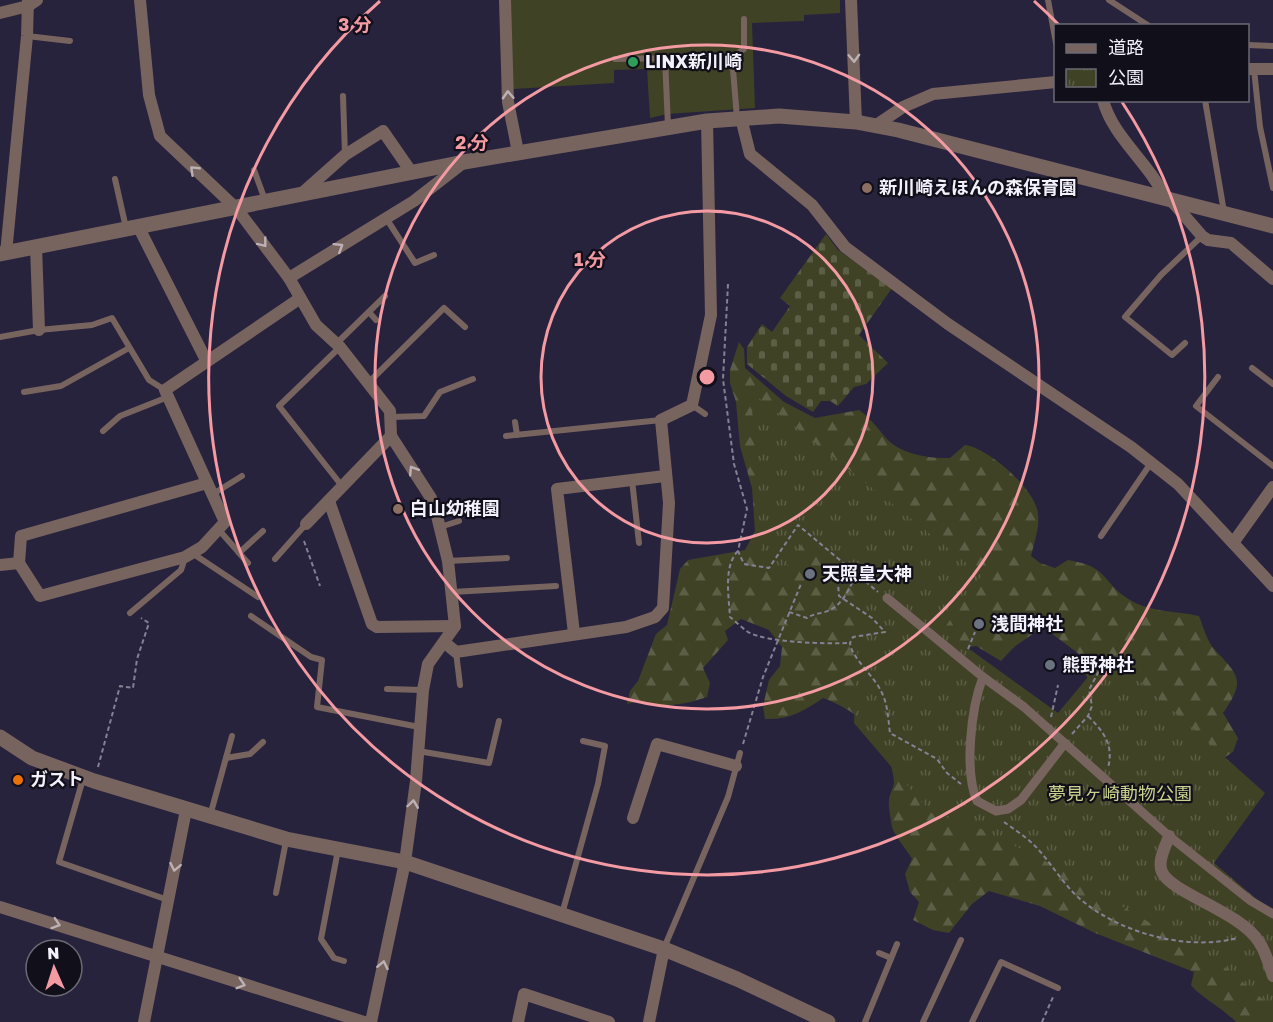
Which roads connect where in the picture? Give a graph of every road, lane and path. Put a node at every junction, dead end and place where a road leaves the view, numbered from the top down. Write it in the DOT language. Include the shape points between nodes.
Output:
graph roads {
  1 [pos="140,0"];
  2 [pos="505,0"];
  3 [pos="852,0"];
  4 [pos="1048,0"];
  5 [pos="1108,0"];
  6 [pos="31,2"];
  7 [pos="0,13"];
  8 [pos="744,19"];
  9 [pos="1146,24"];
  10 [pos="1054,32"];
  11 [pos="27,36"];
  12 [pos="70,41"];
  13 [pos="1249,45"];
  14 [pos="1273,46"];
  15 [pos="665,57"];
  16 [pos="732,57"];
  17 [pos="615,59"];
  18 [pos="1251,69"];
  19 [pos="1273,69"];
  20 [pos="1054,82"];
  21 [pos="343,96"];
  22 [pos="1104,102"];
  23 [pos="1206,102"];
  24 [pos="739,118"];
  25 [pos="707,121"];
  26 [pos="856,122"];
  27 [pos="875,126"];
  28 [pos="668,128"];
  29 [pos="518,152"];
  30 [pos="345,155"];
  31 [pos="464,162"];
  32 [pos="254,170"];
  33 [pos="412,173"];
  34 [pos="115,179"];
  35 [pos="1273,188"];
  36 [pos="300,195"];
  37 [pos="1167,198"];
  38 [pos="266,203"];
  39 [pos="237,209"];
  40 [pos="1224,213"];
  41 [pos="386,218"];
  42 [pos="1273,226"];
  43 [pos="133,229"];
  44 [pos="1202,236"];
  45 [pos="36,246"];
  46 [pos="3,254"];
  47 [pos="434,255"];
  48 [pos="289,278"];
  49 [pos="1273,279"];
  50 [pos="728,284"];
  51 [pos="385,296"];
  52 [pos="299,299"];
  53 [pos="369,312"];
  54 [pos="376,320"];
  55 [pos="465,327"];
  56 [pos="39,330"];
  57 [pos="0,337"];
  58 [pos="1185,343"];
  59 [pos="338,345"];
  60 [pos="129,348"];
  61 [pos="206,360"];
  62 [pos="1252,368"];
  63 [pos="1218,377"];
  64 [pos="473,379"];
  65 [pos="369,382"];
  66 [pos="1273,384"];
  67 [pos="24,392"];
  68 [pos="167,394"];
  69 [pos="692,405"];
  70 [pos="705,414"];
  71 [pos="392,417"];
  72 [pos="660,420"];
  73 [pos="515,422"];
  74 [pos="103,431"];
  75 [pos="518,435"];
  76 [pos="391,436"];
  77 [pos="506,436"];
  78 [pos="1151,462"];
  79 [pos="1273,466"];
  80 [pos="242,476"];
  81 [pos="666,476"];
  82 [pos="632,480"];
  83 [pos="342,486"];
  84 [pos="1273,487"];
  85 [pos="210,488"];
  86 [pos="329,501"];
  87 [pos="459,521"];
  88 [pos="440,527"];
  89 [pos="303,528"];
  90 [pos="219,530"];
  91 [pos="263,531"];
  92 [pos="1101,536"];
  93 [pos="639,543"];
  94 [pos="1233,543"];
  95 [pos="738,551"];
  96 [pos="239,553"];
  97 [pos="189,555"];
  98 [pos="507,558"];
  99 [pos="275,559"];
  100 [pos="448,561"];
  101 [pos="248,563"];
  102 [pos="19,564"];
  103 [pos="0,565"];
  104 [pos="846,566"];
  105 [pos="856,576"];
  106 [pos="801,584"];
  107 [pos="320,586"];
  108 [pos="556,586"];
  109 [pos="1273,586"];
  110 [pos="452,592"];
  111 [pos="258,597"];
  112 [pos="887,598"];
  113 [pos="843,600"];
  114 [pos="789,612"];
  115 [pos="130,613"];
  116 [pos="251,616"];
  117 [pos="455,626"];
  118 [pos="574,633"];
  119 [pos="975,633"];
  120 [pos="777,638"];
  121 [pos="445,643"];
  122 [pos="850,643"];
  123 [pos="456,652"];
  124 [pos="1105,659"];
  125 [pos="963,660"];
  126 [pos="983,677"];
  127 [pos="1058,685"];
  128 [pos="460,686"];
  129 [pos="387,689"];
  130 [pos="423,690"];
  131 [pos="1088,716"];
  132 [pos="499,721"];
  133 [pos="419,728"];
  134 [pos="1049,729"];
  135 [pos="232,736"];
  136 [pos="0,737"];
  137 [pos="583,741"];
  138 [pos="263,742"];
  139 [pos="1064,743"];
  140 [pos="417,751"];
  141 [pos="740,753"];
  142 [pos="226,758"];
  143 [pos="736,766"];
  144 [pos="1102,776"];
  145 [pos="89,779"];
  146 [pos="971,788"];
  147 [pos="186,810"];
  148 [pos="996,811"];
  149 [pos="210,817"];
  150 [pos="633,818"];
  151 [pos="1169,836"];
  152 [pos="286,839"];
  153 [pos="338,850"];
  154 [pos="405,862"];
  155 [pos="276,893"];
  156 [pos="169,900"];
  157 [pos="0,907"];
  158 [pos="1273,914"];
  159 [pos="562,915"];
  160 [pos="1250,931"];
  161 [pos="961,940"];
  162 [pos="897,944"];
  163 [pos="664,949"];
  164 [pos="879,953"];
  165 [pos="157,957"];
  166 [pos="891,958"];
  167 [pos="344,961"];
  168 [pos="1271,961"];
  169 [pos="1273,976"];
  170 [pos="1056,991"];
  171 [pos="144,1022"];
  172 [pos="364,1022"];
  173 [pos="371,1022"];
  174 [pos="518,1022"];
  175 [pos="609,1022"];
  176 [pos="649,1022"];
  177 [pos="828,1022"];
  178 [pos="865,1022"];
  179 [pos="923,1022"];
  180 [pos="972,1022"];
  181 [pos="1042,1022"];
  39 -- 1 [label="street, one-way" via="160,136 149,95"];
  29 -- 2 [label="street, one-way" via="508,102"];
  3 -- 26 [label="street, one-way"];
  4 -- 10 [label="lane"];
  5 -- 9 [label="lane"];
  6 -- 7 [label="street"];
  6 -- 11 [label="street"];
  8 -- 16 [label="lane" via="744,49"];
  11 -- 12 [label="lane"];
  11 -- 46 [label="street"];
  13 -- 14 [label="lane"];
  15 -- 16 [label="lane"];
  15 -- 17 [label="lane"];
  15 -- 28 [label="lane"];
  16 -- 24 [label="lane"];
  18 -- 19 [label="street"];
  18 -- 35 [label="lane"];
  20 -- 27 [label="street" via="933,94 903,107"];
  21 -- 30 [label="lane"];
  22 -- 37 [label="street" via="1108,119"];
  23 -- 40 [label="lane"];
  24 -- 25 [label="street"];
  24 -- 26 [label="street"];
  24 -- 78 [label="street" via="750,154 812,205 845,247 948,324"];
  25 -- 28 [label="street"];
  25 -- 69 [label="street" via="711,315"];
  26 -- 27 [label="street"];
  27 -- 37 [label="street"];
  28 -- 29 [label="street"];
  29 -- 31 [label="street"];
  30 -- 33 [label="street" via="383,131"];
  30 -- 36 [label="street"];
  31 -- 33 [label="street"];
  31 -- 41 [label="street"];
  32 -- 38 [label="lane"];
  33 -- 36 [label="street"];
  34 -- 43 [label="lane"];
  36 -- 38 [label="street"];
  37 -- 40 [label="street"];
  37 -- 44 [label="street"];
  38 -- 39 [label="street"];
  39 -- 43 [label="street"];
  39 -- 48 [label="street, one-way"];
  40 -- 42 [label="street"];
  41 -- 47 [label="lane" via="415,263"];
  48 -- 41 [label="street, one-way"];
  43 -- 45 [label="street"];
  43 -- 61 [label="street"];
  44 -- 49 [label="street" via="1231,243"];
  44 -- 58 [label="lane" via="1125,317 1172,356"];
  45 -- 46 [label="street"];
  45 -- 56 [label="street"];
  48 -- 52 [label="street"];
  50 -- 95 [label="path" via="723,379 734,464 747,510"];
  51 -- 53 [label="lane"];
  52 -- 59 [label="street" via="316,325"];
  52 -- 61 [label="street"];
  53 -- 54 [label="lane"];
  53 -- 59 [label="lane"];
  55 -- 65 [label="lane" via="444,308"];
  56 -- 57 [label="lane"];
  56 -- 60 [label="lane" via="92,325 112,318"];
  59 -- 65 [label="street"];
  59 -- 83 [label="lane" via="279,406"];
  60 -- 67 [label="lane" via="61,386"];
  60 -- 68 [label="lane" via="148,380"];
  61 -- 68 [label="street"];
  62 -- 66 [label="lane"];
  63 -- 79 [label="lane" via="1196,406"];
  64 -- 71 [label="lane" via="440,392 424,416"];
  65 -- 71 [label="street"];
  68 -- 74 [label="lane" via="120,416"];
  68 -- 85 [label="street"];
  69 -- 70 [label="lane"];
  69 -- 72 [label="street"];
  71 -- 76 [label="street"];
  72 -- 75 [label="lane"];
  72 -- 81 [label="street"];
  73 -- 75 [label="lane"];
  75 -- 77 [label="lane"];
  76 -- 83 [label="street"];
  88 -- 76 [label="street, one-way" via="431,498"];
  78 -- 92 [label="lane"];
  78 -- 94 [label="street" via="1178,484"];
  80 -- 85 [label="lane"];
  81 -- 82 [label="street"];
  81 -- 118 [label="street" via="669,502 663,608 655,617 626,627"];
  82 -- 93 [label="lane"];
  82 -- 118 [label="street" via="557,489"];
  83 -- 86 [label="street"];
  84 -- 94 [label="street"];
  85 -- 90 [label="street" via="225,522"];
  85 -- 102 [label="street" via="21,536"];
  86 -- 89 [label="street"];
  86 -- 117 [label="street" via="372,624"];
  87 -- 88 [label="lane"];
  88 -- 100 [label="street"];
  89 -- 99 [label="lane"];
  89 -- 107 [label="path"];
  90 -- 96 [label="lane"];
  90 -- 97 [label="street"];
  91 -- 96 [label="lane"];
  94 -- 109 [label="street"];
  95 -- 104 [label="path" via="744,564 769,568 798,525"];
  95 -- 120 [label="path" via="733,556 728,579 730,617 749,633"];
  96 -- 101 [label="lane"];
  97 -- 102 [label="street" via="40,596"];
  97 -- 111 [label="lane"];
  97 -- 115 [label="lane" via="181,570"];
  98 -- 100 [label="lane"];
  100 -- 110 [label="street"];
  102 -- 103 [label="street"];
  104 -- 105 [label="path"];
  104 -- 113 [label="path" via="838,584"];
  105 -- 112 [label="path"];
  105 -- 113 [label="path"];
  106 -- 114 [label="path"];
  108 -- 110 [label="lane"];
  110 -- 117 [label="street"];
  112 -- 125 [label="street"];
  113 -- 114 [label="path" via="829,611 807,618"];
  113 -- 122 [label="path" via="872,618 885,632 854,637"];
  114 -- 120 [label="path"];
  115 -- 145 [label="path" via="149,622 133,688 120,686"];
  116 -- 133 [label="lane" via="311,657 322,660 317,707"];
  117 -- 121 [label="street"];
  118 -- 123 [label="street"];
  119 -- 125 [label="path"];
  120 -- 122 [label="path" via="808,644"];
  120 -- 141 [label="path"];
  121 -- 123 [label="street"];
  121 -- 130 [label="street" via="428,664"];
  122 -- 146 [label="path" via="854,655 881,689 890,733 938,759 947,773"];
  123 -- 128 [label="lane"];
  124 -- 131 [label="path" via="1089,690 1092,706"];
  125 -- 126 [label="street"];
  126 -- 134 [label="street"];
  126 -- 146 [label="street" via="971,716"];
  127 -- 134 [label="path"];
  129 -- 130 [label="lane"];
  130 -- 133 [label="street"];
  131 -- 139 [label="path"];
  131 -- 144 [label="path" via="1105,733 1109,745 1108,768"];
  132 -- 140 [label="lane" via="489,763"];
  133 -- 140 [label="street"];
  134 -- 139 [label="street"];
  135 -- 142 [label="lane"];
  136 -- 145 [label="street" via="32,758"];
  137 -- 159 [label="lane" via="605,746"];
  138 -- 142 [label="lane" via="250,754"];
  139 -- 144 [label="street"];
  139 -- 148 [label="street" via="1021,801"];
  154 -- 140 [label="street, one-way"];
  141 -- 143 [label="lane"];
  142 -- 149 [label="lane"];
  143 -- 150 [label="street" via="657,744"];
  143 -- 163 [label="lane" via="728,797"];
  144 -- 151 [label="street"];
  145 -- 147 [label="street"];
  145 -- 156 [label="lane" via="59,862"];
  146 -- 148 [label="street" via="977,801"];
  147 -- 149 [label="street"];
  147 -- 156 [label="street, one-way"];
  148 -- 160 [label="path" via="997,816 1037,848 1084,903 1112,920 1171,940 1236,939"];
  149 -- 152 [label="street"];
  151 -- 158 [label="street"];
  151 -- 160 [label="street" via="1161,861 1162,872 1171,882 1237,919"];
  152 -- 153 [label="street"];
  152 -- 155 [label="lane"];
  153 -- 154 [label="street"];
  153 -- 167 [label="lane" via="321,939 334,958"];
  154 -- 159 [label="street"];
  173 -- 154 [label="street, one-way"];
  156 -- 165 [label="street"];
  157 -- 165 [label="street, one-way"];
  159 -- 163 [label="street"];
  160 -- 168 [label="street"];
  161 -- 179 [label="lane"];
  162 -- 166 [label="lane"];
  163 -- 176 [label="street"];
  163 -- 177 [label="street"];
  164 -- 166 [label="lane"];
  165 -- 171 [label="street"];
  165 -- 172 [label="street, one-way"];
  166 -- 178 [label="lane"];
  168 -- 169 [label="street"];
  170 -- 180 [label="lane" via="1001,962"];
  170 -- 181 [label="path"];
  174 -- 175 [label="street" via="524,994"];
}
